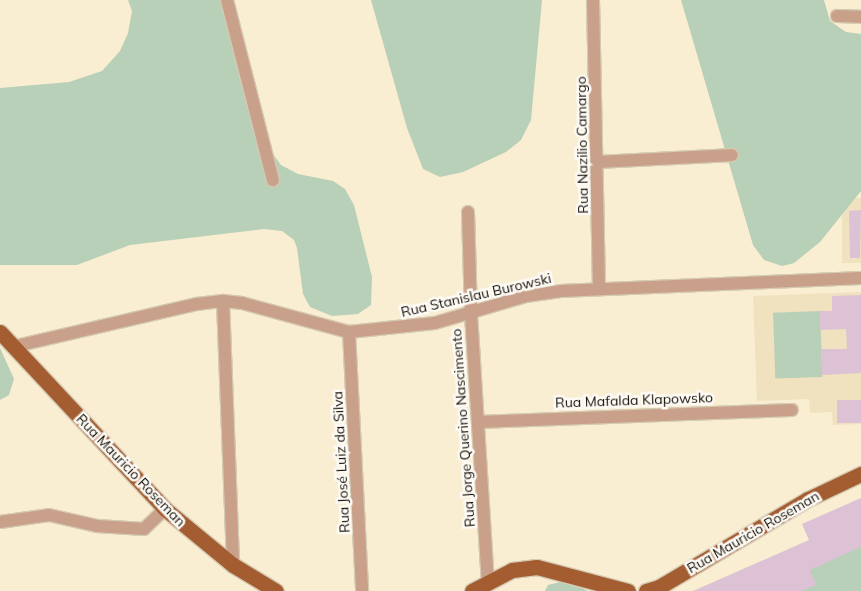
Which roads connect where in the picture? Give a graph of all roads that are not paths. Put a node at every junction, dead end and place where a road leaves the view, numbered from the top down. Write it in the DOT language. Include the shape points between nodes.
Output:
graph roads {
  1 [pos="227,0"];
  2 [pos="593,0"];
  3 [pos="837,16"];
  4 [pos="861,17"];
  5 [pos="732,155"];
  6 [pos="599,162"];
  7 [pos="273,180"];
  8 [pos="468,212"];
  9 [pos="861,278"];
  10 [pos="599,289"];
  11 [pos="223,301"];
  12 [pos="471,314"];
  13 [pos="0,332"];
  14 [pos="349,332"];
  15 [pos="16,346"];
  16 [pos="792,410"];
  17 [pos="478,422"];
  18 [pos="861,474"];
  19 [pos="166,509"];
  20 [pos="0,522"];
  21 [pos="233,565"];
  22 [pos="488,582"];
  23 [pos="276,591"];
  24 [pos="362,591"];
  25 [pos="472,591"];
  26 [pos="628,591"];
  27 [pos="646,591"];
  1 -- 7 [label="street"];
  2 -- 6 [label="street, Rua Nazilio Camargo"];
  3 -- 4 [label="street"];
  5 -- 6 [label="street"];
  6 -- 10 [label="street, Rua Nazilio Camargo"];
  8 -- 12 [label="street, Rua Jorge Querino Nascimento"];
  9 -- 10 [label="street, Rua Stanislau Burowski"];
  10 -- 12 [label="street, Rua Stanislau Burowski" via="526,296"];
  11 -- 14 [label="street, Rua Stanislau Burowski" via="242,303"];
  11 -- 15 [label="street, Rua Stanislau Burowski" via="197,304"];
  11 -- 21 [label="street"];
  12 -- 14 [label="street, Rua Stanislau Burowski" via="426,324"];
  12 -- 17 [label="street, Rua Jorge Querino Nascimento"];
  13 -- 15 [label="main road, Rua Mauricio Roseman"];
  14 -- 24 [label="street, Rua José Luiz da Silva"];
  15 -- 19 [label="main road, Rua Mauricio Roseman"];
  16 -- 17 [label="street, Rua Mafalda Klapowsko"];
  17 -- 22 [label="street, Rua Jorge Querino Nascimento"];
  18 -- 27 [label="main road, Rua Mauricio Roseman" via="808,499 659,587"];
  19 -- 20 [label="street" via="144,530 97,526 49,515"];
  19 -- 21 [label="main road, Rua Mauricio Roseman"];
  21 -- 23 [label="main road, Rua Mauricio Roseman"];
  22 -- 25 [label="main road"];
  22 -- 26 [label="main road" via="512,570 537,568"];
}
